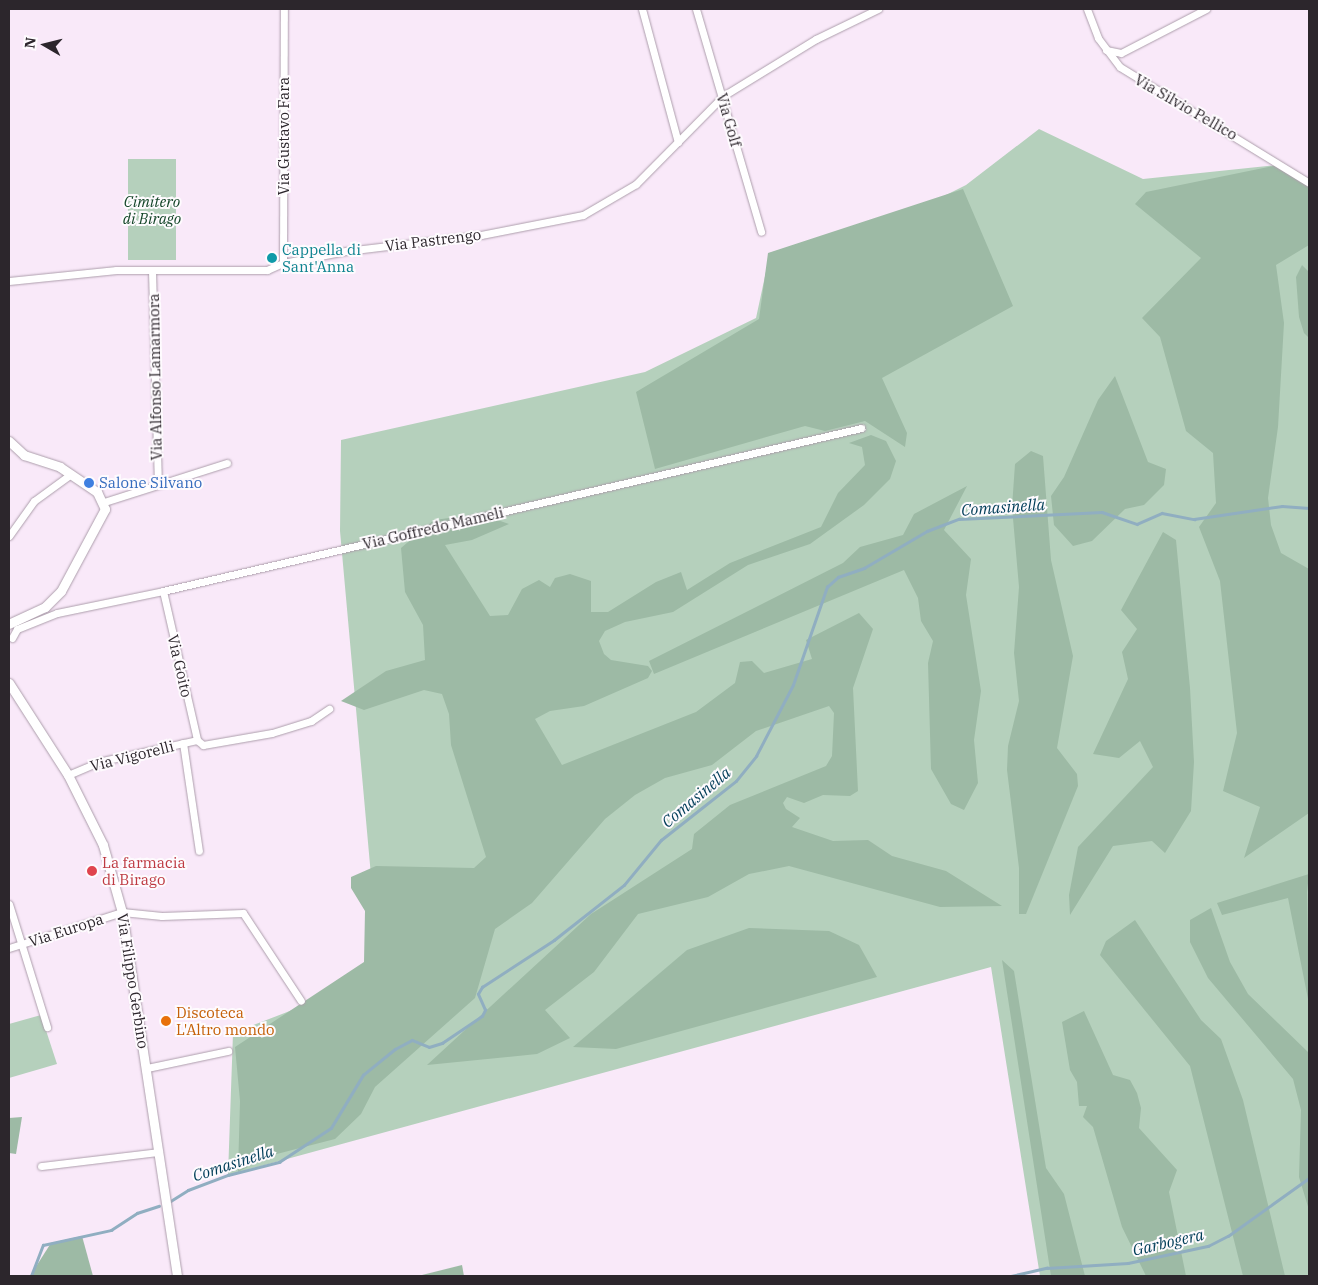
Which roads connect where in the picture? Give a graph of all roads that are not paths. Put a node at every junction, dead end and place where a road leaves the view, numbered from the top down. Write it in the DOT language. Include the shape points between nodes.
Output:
graph roads {
  1 [pos="284,9"];
  2 [pos="642,9"];
  3 [pos="696,9"];
  4 [pos="878,9"];
  5 [pos="1087,9"];
  6 [pos="1206,9"];
  7 [pos="1105,49"];
  8 [pos="722,96"];
  9 [pos="678,142"];
  10 [pos="1309,183"];
  11 [pos="761,232"];
  12 [pos="283,263"];
  13 [pos="152,271"];
  14 [pos="9,281"];
  15 [pos="861,428"];
  16 [pos="9,440"];
  17 [pos="227,463"];
  18 [pos="71,474"];
  19 [pos="158,484"];
  20 [pos="104,502"];
  21 [pos="9,536"];
  22 [pos="163,592"];
  23 [pos="9,624"];
  24 [pos="12,638"];
  25 [pos="9,683"];
  26 [pos="329,709"];
  27 [pos="197,740"];
  28 [pos="183,743"];
  29 [pos="68,775"];
  30 [pos="200,851"];
  31 [pos="9,904"];
  32 [pos="122,912"];
  33 [pos="21,945"];
  34 [pos="9,948"];
  35 [pos="301,1001"];
  36 [pos="47,1027"];
  37 [pos="228,1051"];
  38 [pos="146,1068"];
  39 [pos="158,1152"];
  40 [pos="42,1166"];
  41 [pos="177,1276"];
  1 -- 12 [label="street, Via Gustavo Fara"];
  2 -- 9 [label="street"];
  3 -- 8 [label="street, Via Golf"];
  4 -- 8 [label="street, Via Pastrengo" via="816,38"];
  5 -- 7 [label="street, Via Silvio Pellico"];
  6 -- 7 [label="street" via="1122,52"];
  7 -- 10 [label="street, Via Silvio Pellico" via="1133,77 1204,116"];
  8 -- 9 [label="street, Via Pastrengo"];
  8 -- 11 [label="street, Via Golf"];
  9 -- 12 [label="street, Via Pastrengo" via="622,195 583,216 481,235 346,251"];
  12 -- 13 [label="street, Via Pastrengo" via="267,270"];
  13 -- 14 [label="street, Via Pastrengo"];
  13 -- 19 [label="street, Via Alfonso Lamarmora"];
  15 -- 22 [label="street, Via Goffredo Mameli"];
  16 -- 18 [label="street" via="24,455"];
  17 -- 19 [label="street"];
  18 -- 20 [label="street" via="97,492"];
  18 -- 21 [label="street" via="34,501"];
  19 -- 20 [label="street"];
  20 -- 23 [label="street" via="102,520 85,543 61,591 45,607"];
  22 -- 24 [label="street, Via Goffredo Mameli" via="57,613 17,629"];
  22 -- 27 [label="street, Via Goito"];
  25 -- 29 [label="street, Via Filippo Gerbino"];
  26 -- 27 [label="street, Via Vigorelli" via="311,721 272,733 203,745"];
  27 -- 28 [label="street, Via Vigorelli"];
  28 -- 29 [label="street, Via Vigorelli" via="98,762"];
  28 -- 30 [label="street"];
  29 -- 32 [label="street, Via Filippo Gerbino" via="103,845"];
  31 -- 33 [label="street"];
  32 -- 33 [label="street, Via Europa"];
  32 -- 35 [label="street" via="162,916 243,913"];
  32 -- 38 [label="street, Via Filippo Gerbino"];
  33 -- 34 [label="street, Via Europa"];
  33 -- 36 [label="street"];
  37 -- 38 [label="street, Via Filippo Gerbino"];
  38 -- 39 [label="street, Via Filippo Gerbino"];
  39 -- 40 [label="street"];
  39 -- 41 [label="street, Via Filippo Gerbino"];
}
